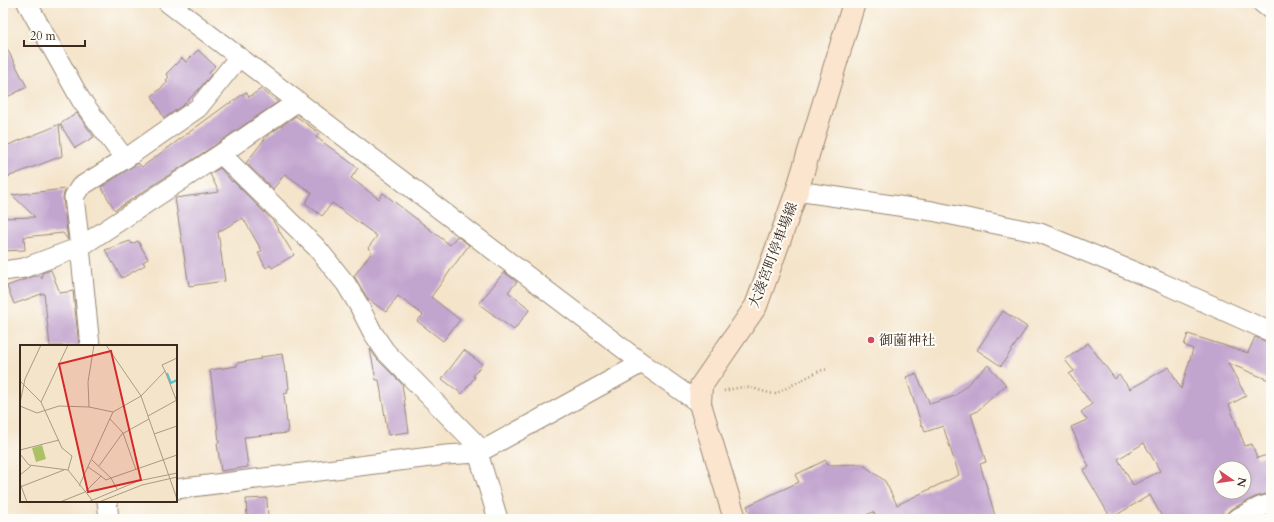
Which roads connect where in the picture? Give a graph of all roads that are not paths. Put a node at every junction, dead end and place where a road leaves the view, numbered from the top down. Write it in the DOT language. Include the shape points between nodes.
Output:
graph roads {
  1 [pos="27,3"];
  2 [pos="168,3"];
  3 [pos="854,3"];
  4 [pos="1262,3"];
  5 [pos="1271,10"];
  6 [pos="239,57"];
  7 [pos="298,101"];
  8 [pos="221,154"];
  9 [pos="125,159"];
  10 [pos="797,191"];
  11 [pos="80,247"];
  12 [pos="3,271"];
  13 [pos="1271,332"];
  14 [pos="90,345"];
  15 [pos="642,363"];
  16 [pos="700,402"];
  17 [pos="478,453"];
  18 [pos="177,489"];
  19 [pos="107,502"];
  20 [pos="1271,504"];
  21 [pos="109,519"];
  22 [pos="498,519"];
  23 [pos="735,519"];
  24 [pos="1236,519"];
  1 -- 9 [label="street" via="81,100"];
  2 -- 6 [label="street"];
  3 -- 10 [label="main road, 大湊宮町停車場線"];
  4 -- 5 [label="street"];
  6 -- 7 [label="street"];
  6 -- 9 [label="street" via="198,108"];
  7 -- 8 [label="street"];
  7 -- 15 [label="street"];
  8 -- 11 [label="street"];
  8 -- 17 [label="street" via="316,248 346,284 385,351 477,445"];
  9 -- 11 [label="street" via="80,187 74,197"];
  10 -- 13 [label="street" via="932,211 1040,233 1162,283"];
  10 -- 16 [label="main road, 大湊宮町停車場線" via="756,306 701,386"];
  11 -- 12 [label="street" via="24,268"];
  11 -- 14 [label="street"];
  15 -- 16 [label="street"];
  15 -- 17 [label="street"];
  16 -- 23 [label="main road, 大湊宮町停車場線"];
  17 -- 18 [label="street"];
  17 -- 22 [label="street"];
  19 -- 21 [label="street"];
  20 -- 24 [label="street"];
}
